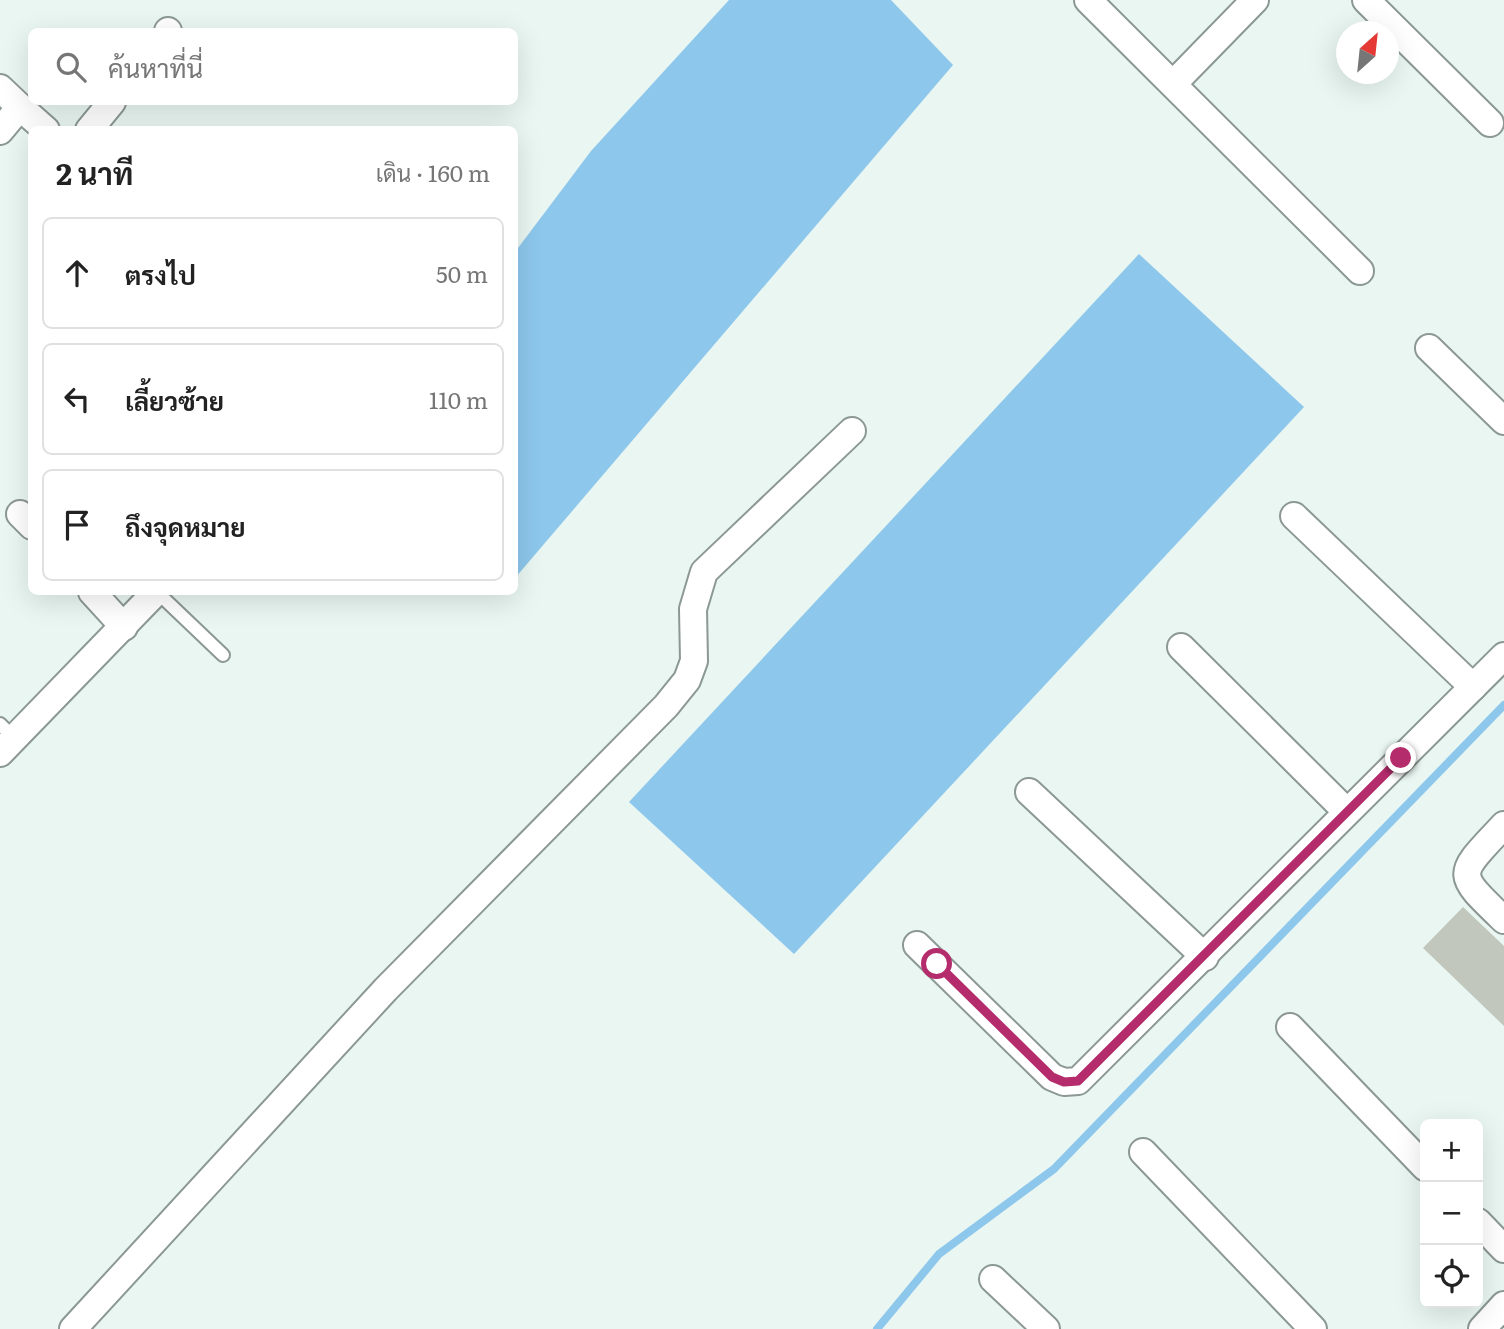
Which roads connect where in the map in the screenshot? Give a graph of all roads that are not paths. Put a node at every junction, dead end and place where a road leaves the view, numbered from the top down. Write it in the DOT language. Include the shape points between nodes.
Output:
graph roads {
  1 [pos="1088,0"];
  2 [pos="1255,0"];
  3 [pos="1366,0"];
  4 [pos="1174,83"];
  5 [pos="0,88"];
  6 [pos="109,105"];
  7 [pos="20,107"];
  8 [pos="1490,123"];
  9 [pos="41,126"];
  10 [pos="92,126"];
  11 [pos="0,131"];
  12 [pos="1360,271"];
  13 [pos="1429,348"];
  14 [pos="1504,421"];
  15 [pos="852,430"];
  16 [pos="1294,516"];
  17 [pos="95,595"];
  18 [pos="154,595"];
  19 [pos="160,595"];
  20 [pos="124,627"];
  21 [pos="1181,647"];
  22 [pos="223,655"];
  23 [pos="1504,656"];
  24 [pos="1474,687"];
  25 [pos="5,738"];
  26 [pos="1029,792"];
  27 [pos="1346,811"];
  28 [pos="1504,825"];
  29 [pos="1504,920"];
  30 [pos="917,945"];
  31 [pos="1205,957"];
  32 [pos="1290,1027"];
  33 [pos="1143,1152"];
  34 [pos="1420,1162"];
  35 [pos="1483,1227"];
  36 [pos="1504,1249"];
  37 [pos="992,1279"];
  38 [pos="1504,1305"];
  39 [pos="73,1329"];
  40 [pos="1046,1329"];
  41 [pos="1313,1329"];
  42 [pos="1482,1329"];
  1 -- 4 [label="street"];
  2 -- 4 [label="street"];
  3 -- 8 [label="street"];
  4 -- 12 [label="street"];
  5 -- 7 [label="street"];
  6 -- 10 [label="street"];
  7 -- 9 [label="street"];
  7 -- 11 [label="street"];
  13 -- 14 [label="street"];
  15 -- 39 [label="street" via="704,572 693,609 694,661 687,680 666,706 386,989"];
  16 -- 24 [label="street"];
  17 -- 20 [label="street"];
  18 -- 20 [label="street"];
  19 -- 22 [label="lane"];
  20 -- 25 [label="street"];
  21 -- 27 [label="street"];
  23 -- 24 [label="street"];
  24 -- 27 [label="street"];
  26 -- 31 [label="street"];
  27 -- 31 [label="street"];
  28 -- 29 [label="street" via="1474,857 1466,873 1468,885"];
  30 -- 31 [label="street" via="1052,1077 1064,1082 1078,1081 1094,1067"];
  32 -- 34 [label="street"];
  33 -- 41 [label="street"];
  35 -- 36 [label="street"];
  37 -- 40 [label="street"];
  38 -- 42 [label="street"];
}
